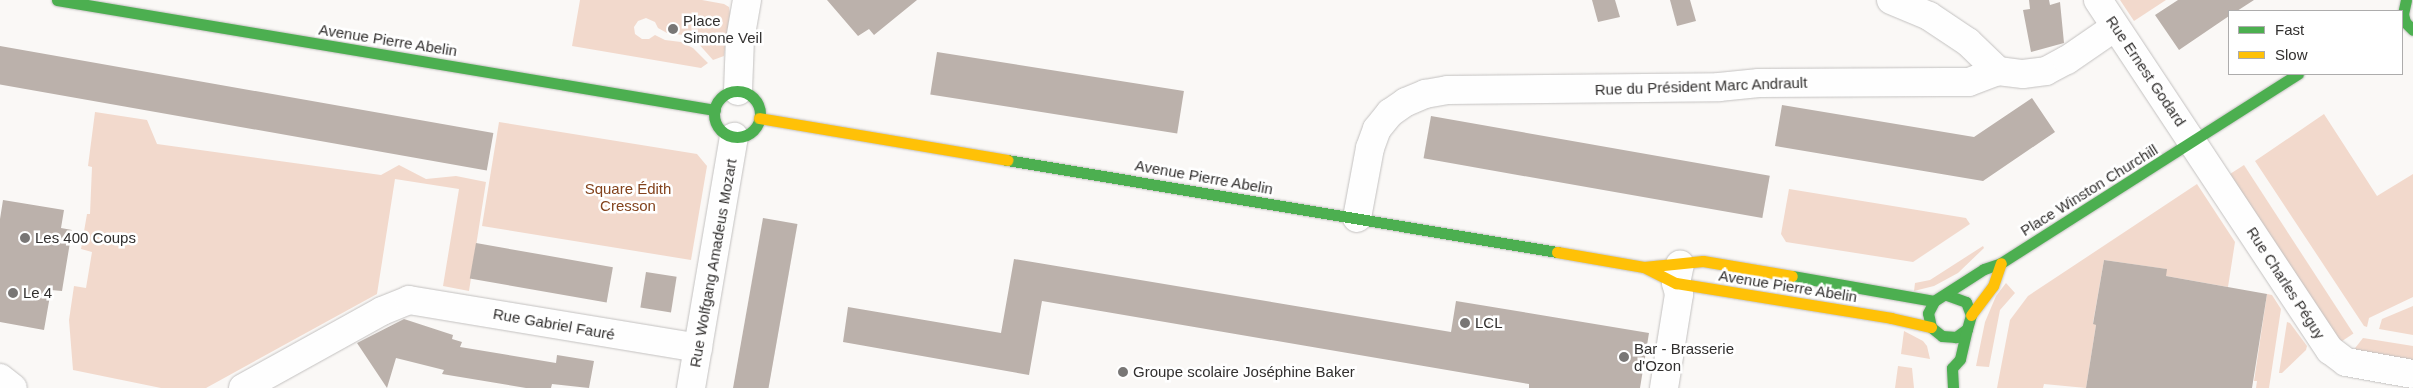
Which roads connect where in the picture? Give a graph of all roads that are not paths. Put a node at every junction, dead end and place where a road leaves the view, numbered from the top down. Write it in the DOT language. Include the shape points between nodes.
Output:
graph roads {
  1 [pos="57,0"];
  2 [pos="747,0"];
  3 [pos="1890,0"];
  4 [pos="2098,0"];
  5 [pos="2403,11"];
  6 [pos="2115,26"];
  7 [pos="2413,30"];
  8 [pos="1998,71"];
  9 [pos="2296,75"];
  10 [pos="738,91"];
  11 [pos="715,110"];
  12 [pos="760,118"];
  13 [pos="734,137"];
  14 [pos="2193,141"];
  15 [pos="1357,218"];
  16 [pos="2001,263"];
  17 [pos="1644,267"];
  18 [pos="1678,274"];
  19 [pos="1946,295"];
  20 [pos="1934,301"];
  21 [pos="1971,315"];
  22 [pos="1967,329"];
  23 [pos="1933,330"];
  24 [pos="698,348"];
  25 [pos="1952,368"];
  26 [pos="2413,374"];
  27 [pos="0,378"];
  28 [pos="13,388"];
  29 [pos="243,388"];
  30 [pos="691,388"];
  31 [pos="1664,388"];
  32 [pos="1953,388"];
  1 -- 11 [label="main road, Avenue Pierre Abelin"];
  2 -- 10 [label="street" via="740,40"];
  3 -- 8 [label="street" via="1929,16 1968,42"];
  4 -- 6 [label="street, Rue Ernest Godard"];
  5 -- 7 [label="main road" via="2405,22"];
  6 -- 8 [label="street, Rue du Président Marc Andrault" via="2046,70 2023,74"];
  6 -- 14 [label="street, Rue Ernest Godard"];
  8 -- 15 [label="street, Rue du Président Marc Andrault" via="1969,82 1759,83 1719,87 1448,90 1425,94 1390,113 1377,130 1370,148"];
  9 -- 14 [label="main road, Place Winston Churchill"];
  10 -- 11 [label="main road" via="725,94"];
  10 -- 12 [label="main road" via="757,103"];
  11 -- 13 [label="main road" via="714,118 721,130"];
  12 -- 13 [label="main road" via="748,135"];
  12 -- 15 [label="main road, Avenue Pierre Abelin"];
  13 -- 24 [label="street, Rue Wolfgang Amadeus Mozart"];
  14 -- 16 [label="main road, Place Winston Churchill"];
  14 -- 26 [label="street, Rue Charles Péguy" via="2330,350 2350,364"];
  15 -- 17 [label="main road, Avenue Pierre Abelin"];
  16 -- 19 [label="main road, Place Winston Churchill"];
  16 -- 21 [label="main road" via="1993,286"];
  17 -- 18 [label="main road, Avenue Pierre Abelin"];
  17 -- 18 [label="main road, Avenue Pierre Abelin"];
  18 -- 20 [label="main road, Avenue Pierre Abelin" via="1703,261"];
  18 -- 23 [label="main road, Avenue Pierre Abelin" via="1891,318"];
  18 -- 31 [label="street" via="1679,294"];
  19 -- 20 [label="main road, Place Winston Churchill"];
  19 -- 21 [label="main road" via="1954,295 1966,302"];
  20 -- 23 [label="main road" via="1928,313"];
  21 -- 22 [label="main road"];
  22 -- 23 [label="main road" via="1956,337 1948,338"];
  22 -- 25 [label="main road" via="1960,359"];
  23 -- 25 [label="main road" via="1942,354"];
  24 -- 29 [label="street, Rue Gabriel Fauré" via="410,300 382,310"];
  24 -- 30 [label="street, Rue Wolfgang Amadeus Mozart"];
  25 -- 32 [label="main road"];
  27 -- 28 [label="street"];
}
